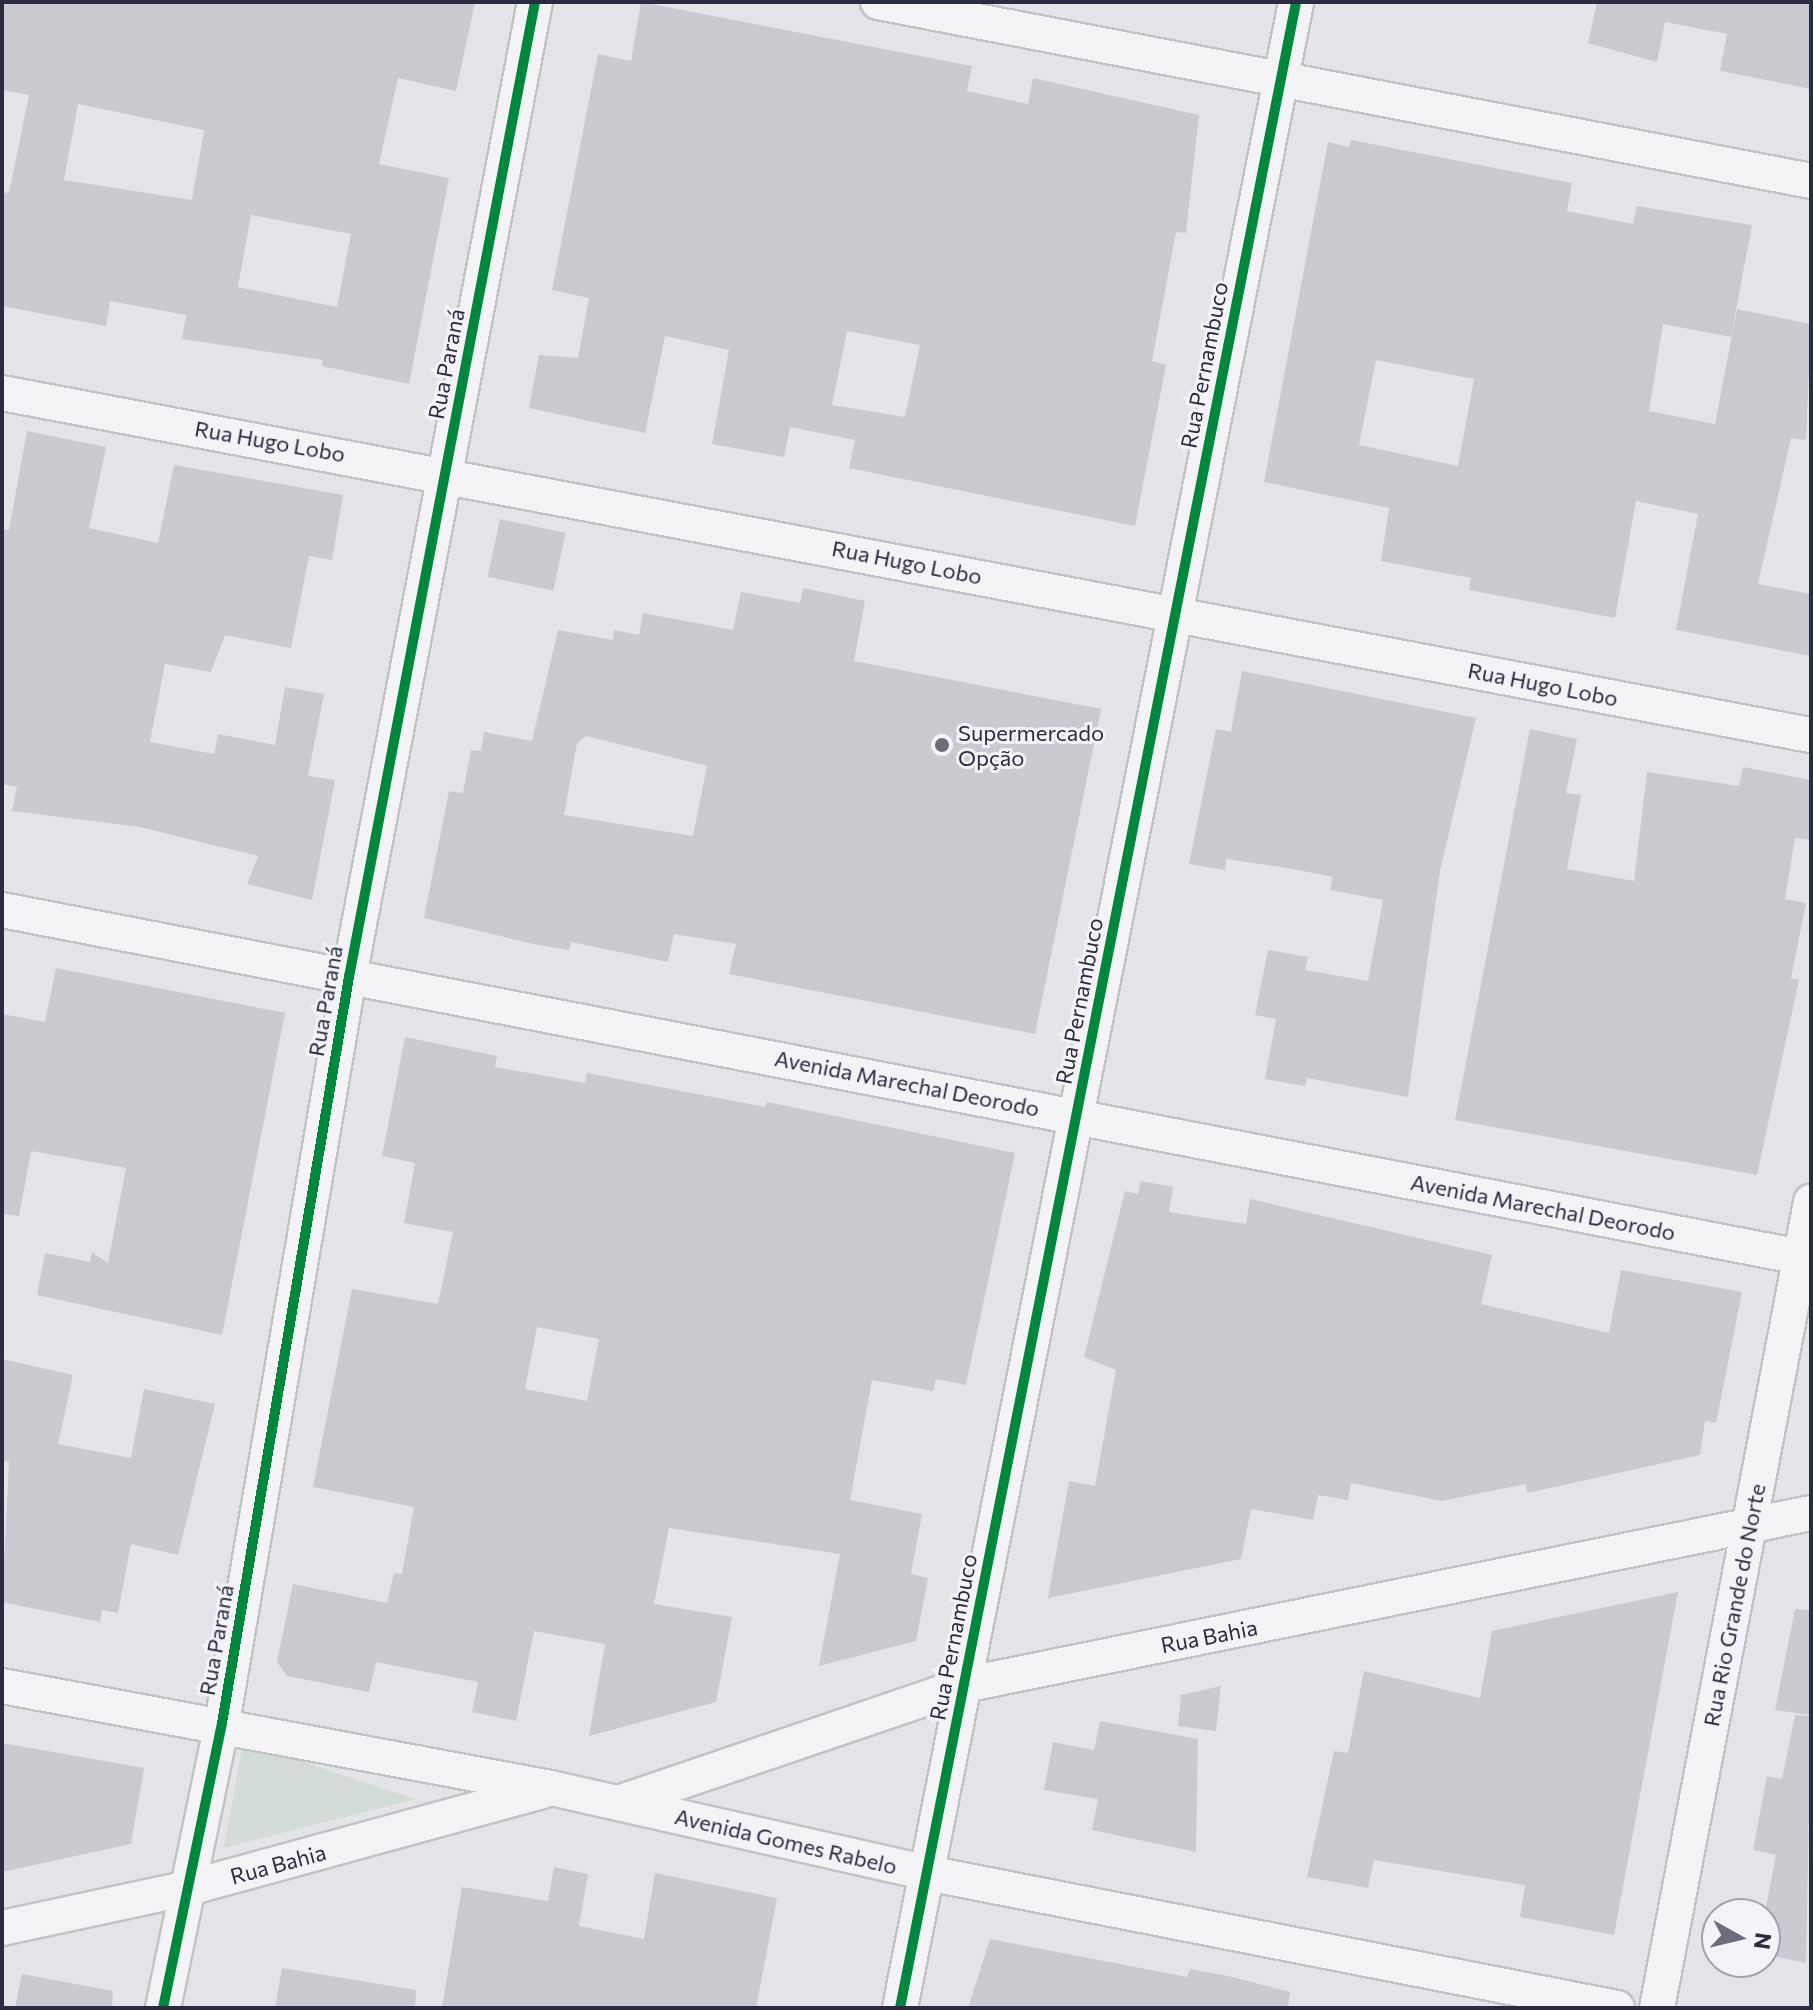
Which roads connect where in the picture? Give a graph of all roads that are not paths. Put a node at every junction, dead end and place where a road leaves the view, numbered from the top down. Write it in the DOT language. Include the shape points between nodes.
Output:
graph roads {
  1 [pos="535,2"];
  2 [pos="878,2"];
  3 [pos="1296,2"];
  4 [pos="1280,84"];
  5 [pos="1811,181"];
  6 [pos="2,393"];
  7 [pos="446,472"];
  8 [pos="1175,614"];
  9 [pos="1811,735"];
  10 [pos="2,910"];
  11 [pos="349,977"];
  12 [pos="1077,1116"];
  13 [pos="1811,1202"];
  14 [pos="1806,1258"];
  15 [pos="1811,1513"];
  16 [pos="1749,1527"];
  17 [pos="964,1685"];
  18 [pos="2,1686"];
  19 [pos="222,1723"];
  20 [pos="551,1788"];
  21 [pos="618,1803"];
  22 [pos="927,1873"];
  23 [pos="188,1888"];
  24 [pos="2,1928"];
  25 [pos="163,2008"];
  26 [pos="900,2008"];
  27 [pos="1617,2008"];
  28 [pos="1657,2008"];
  1 -- 7 [label="street, Rua Paraná"];
  2 -- 4 [label="street"];
  3 -- 4 [label="street, Rua Pernambuco"];
  4 -- 5 [label="street"];
  4 -- 8 [label="street, Rua Pernambuco"];
  6 -- 7 [label="street, Rua Hugo Lobo"];
  7 -- 8 [label="street, Rua Hugo Lobo"];
  7 -- 11 [label="street, Rua Paraná"];
  8 -- 9 [label="street, Rua Hugo Lobo"];
  8 -- 12 [label="street, Rua Pernambuco"];
  10 -- 11 [label="street, Avenida Marechal Deorodo"];
  11 -- 12 [label="street, Avenida Marechal Deorodo"];
  11 -- 19 [label="street, Rua Paraná"];
  12 -- 14 [label="street, Avenida Marechal Deorodo"];
  12 -- 17 [label="street, Rua Pernambuco"];
  13 -- 14 [label="street, Rua Rio Grande do Norte"];
  14 -- 16 [label="street, Rua Rio Grande do Norte"];
  15 -- 16 [label="street, Rua Bahia"];
  16 -- 17 [label="street, Rua Bahia"];
  16 -- 28 [label="street, Rua Rio Grande do Norte"];
  17 -- 21 [label="street, Rua Bahia"];
  17 -- 22 [label="street, Rua Pernambuco"];
  18 -- 19 [label="street, Avenida Gomes Rabelo"];
  19 -- 20 [label="street, Avenida Gomes Rabelo"];
  19 -- 23 [label="street, Rua Paraná"];
  20 -- 21 [label="street, Avenida Gomes Rabelo"];
  20 -- 23 [label="street, Rua Bahia"];
  21 -- 22 [label="street, Avenida Gomes Rabelo"];
  22 -- 26 [label="street, Rua Pernambuco"];
  22 -- 27 [label="street, Avenida Gomes Rabelo"];
  23 -- 24 [label="street, Rua Bahia"];
  23 -- 25 [label="street, Rua Paraná"];
}
